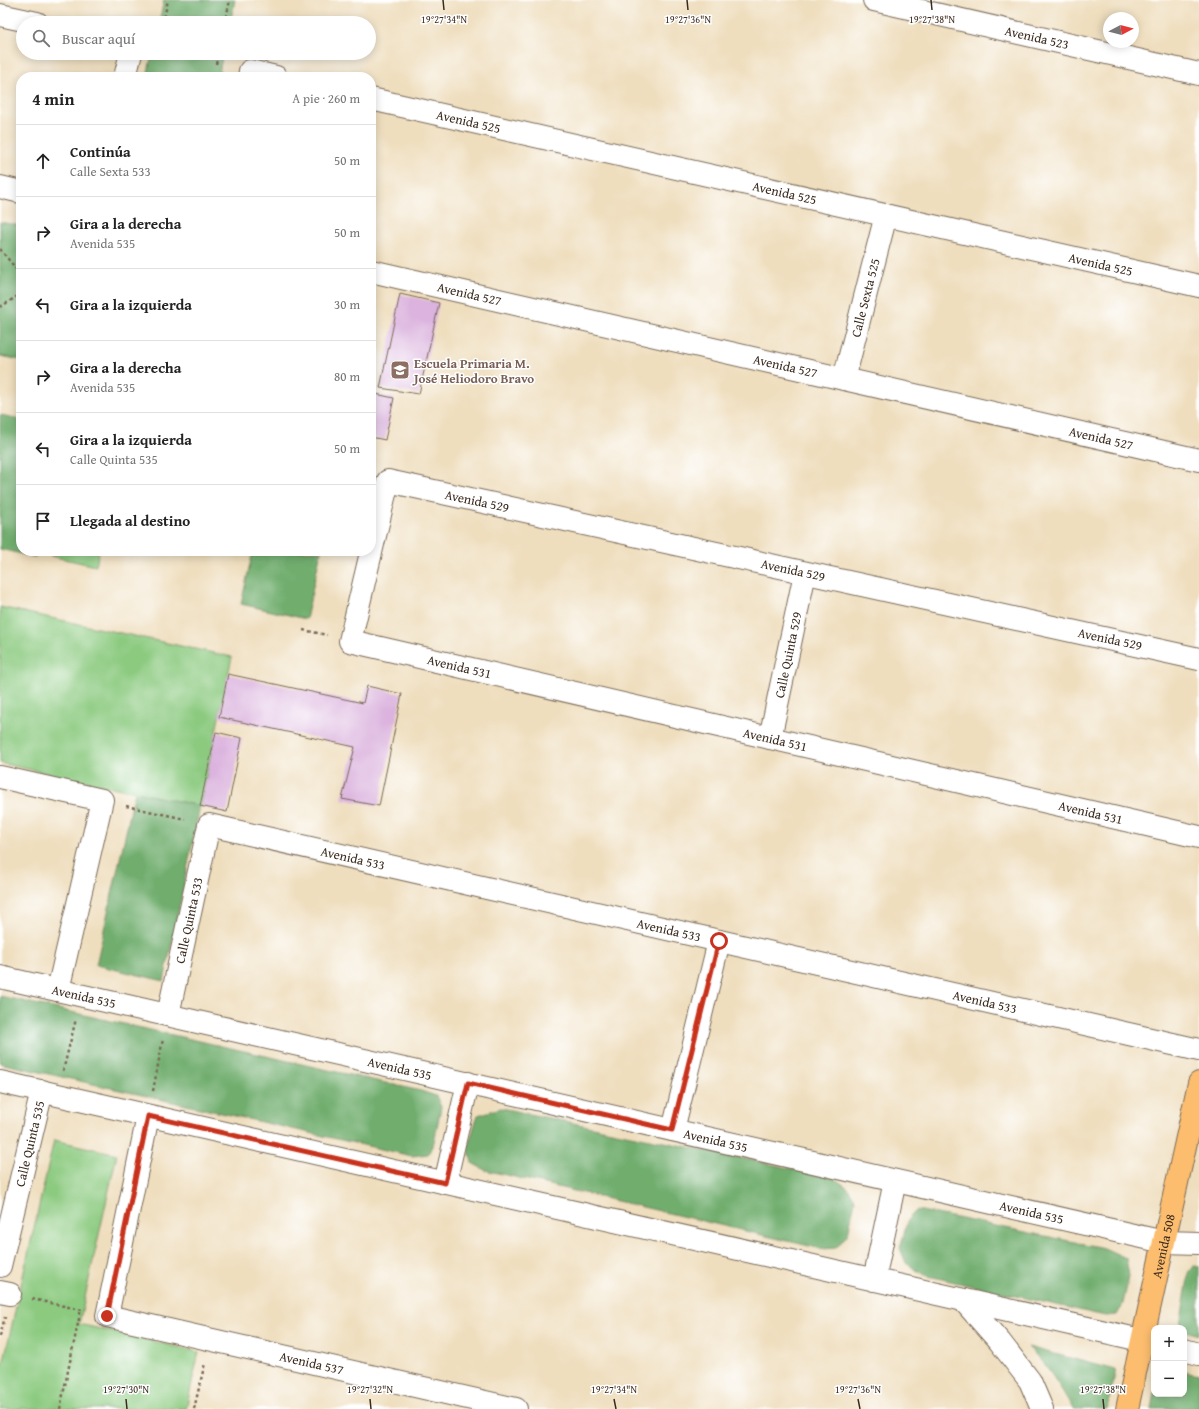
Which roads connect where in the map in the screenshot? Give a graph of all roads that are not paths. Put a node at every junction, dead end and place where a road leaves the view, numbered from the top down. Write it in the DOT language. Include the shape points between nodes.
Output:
graph roads {
  1 [pos="874,0"];
  2 [pos="930,6"];
  3 [pos="0,14"];
  4 [pos="16,18"];
  5 [pos="129,60"];
  6 [pos="126,72"];
  7 [pos="1199,74"];
  8 [pos="376,99"];
  9 [pos="0,187"];
  10 [pos="16,191"];
  11 [pos="886,215"];
  12 [pos="376,272"];
  13 [pos="1199,286"];
  14 [pos="844,379"];
  15 [pos="1199,460"];
  16 [pos="376,532"];
  17 [pos="370,556"];
  18 [pos="805,573"];
  19 [pos="350,641"];
  20 [pos="1199,659"];
  21 [pos="770,738"];
  22 [pos="0,777"];
  23 [pos="209,824"];
  24 [pos="1199,837"];
  25 [pos="719,941"];
  26 [pos="0,977"];
  27 [pos="58,990"];
  28 [pos="168,1015"];
  29 [pos="1199,1050"];
  30 [pos="0,1082"];
  31 [pos="468,1083"];
  32 [pos="1199,1083"];
  33 [pos="50,1093"];
  34 [pos="148,1116"];
  35 [pos="672,1130"];
  36 [pos="894,1181"];
  37 [pos="445,1183"];
  38 [pos="1164,1242"];
  39 [pos="1199,1243"];
  40 [pos="0,1266"];
  41 [pos="874,1280"];
  42 [pos="963,1300"];
  43 [pos="1148,1342"];
  44 [pos="1187,1351"];
  45 [pos="1199,1354"];
  46 [pos="516,1409"];
  47 [pos="1042,1409"];
  48 [pos="1128,1409"];
  1 -- 2 [label="street, Avenida 523"];
  2 -- 7 [label="street, Avenida 523"];
  3 -- 4 [label="street"];
  5 -- 6 [label="street"];
  8 -- 11 [label="street, Avenida 525"];
  9 -- 10 [label="street"];
  11 -- 13 [label="street, Avenida 525"];
  11 -- 14 [label="street, Calle Sexta 525"];
  12 -- 14 [label="street, Avenida 527"];
  14 -- 15 [label="street, Avenida 527"];
  16 -- 18 [label="street, Avenida 529" via="388,481"];
  17 -- 19 [label="street, Avenida 529"];
  18 -- 20 [label="street, Avenida 529"];
  18 -- 21 [label="street, Calle Quinta 529"];
  19 -- 21 [label="street, Avenida 531"];
  21 -- 24 [label="street, Avenida 531"];
  22 -- 27 [label="street" via="102,800"];
  23 -- 25 [label="street, Avenida 533"];
  23 -- 28 [label="street, Calle Quinta 533"];
  25 -- 29 [label="street, Avenida 533"];
  25 -- 35 [label="street"];
  26 -- 27 [label="street, Avenida 535"];
  27 -- 28 [label="street, Avenida 535"];
  28 -- 31 [label="street, Avenida 535"];
  30 -- 33 [label="street"];
  31 -- 35 [label="street, Avenida 535"];
  31 -- 37 [label="street"];
  32 -- 38 [label="main road, Avenida 508"];
  33 -- 34 [label="street"];
  33 -- 40 [label="street, Calle Quinta 535"];
  34 -- 37 [label="street"];
  34 -- 46 [label="street, Avenida 537" via="107,1316"];
  35 -- 36 [label="street, Avenida 535"];
  36 -- 38 [label="street, Avenida 535"];
  36 -- 41 [label="street"];
  37 -- 41 [label="street"];
  38 -- 39 [label="street, Avenida 535"];
  38 -- 43 [label="main road, Avenida 508"];
  41 -- 42 [label="street"];
  42 -- 43 [label="street"];
  42 -- 47 [label="street" via="1030,1381"];
  43 -- 48 [label="main road, Avenida 508"];
  44 -- 45 [label="street"];
}
